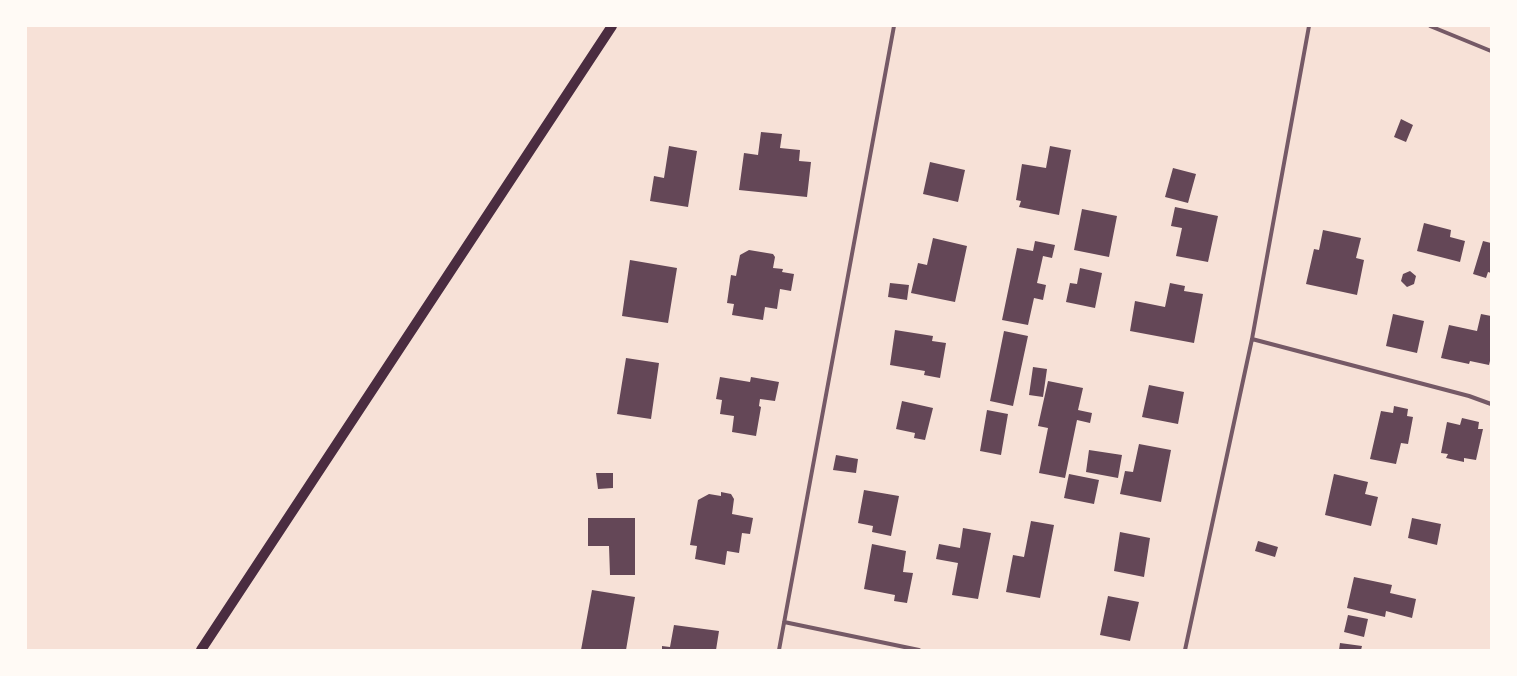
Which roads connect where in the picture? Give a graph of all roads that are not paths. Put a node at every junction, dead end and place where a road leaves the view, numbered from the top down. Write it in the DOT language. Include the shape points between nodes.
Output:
graph roads {
  1 [pos="612,26"];
  2 [pos="894,26"];
  3 [pos="1309,26"];
  4 [pos="1430,26"];
  5 [pos="1491,51"];
  6 [pos="1252,339"];
  7 [pos="1491,404"];
  8 [pos="784,622"];
  9 [pos="201,650"];
  10 [pos="779,650"];
  11 [pos="919,650"];
  12 [pos="1185,650"];
  1 -- 9 [label="main road"];
  2 -- 8 [label="street"];
  3 -- 6 [label="street"];
  4 -- 5 [label="street"];
  6 -- 7 [label="street"];
  6 -- 12 [label="street"];
  8 -- 10 [label="street"];
  8 -- 11 [label="street"];
}
